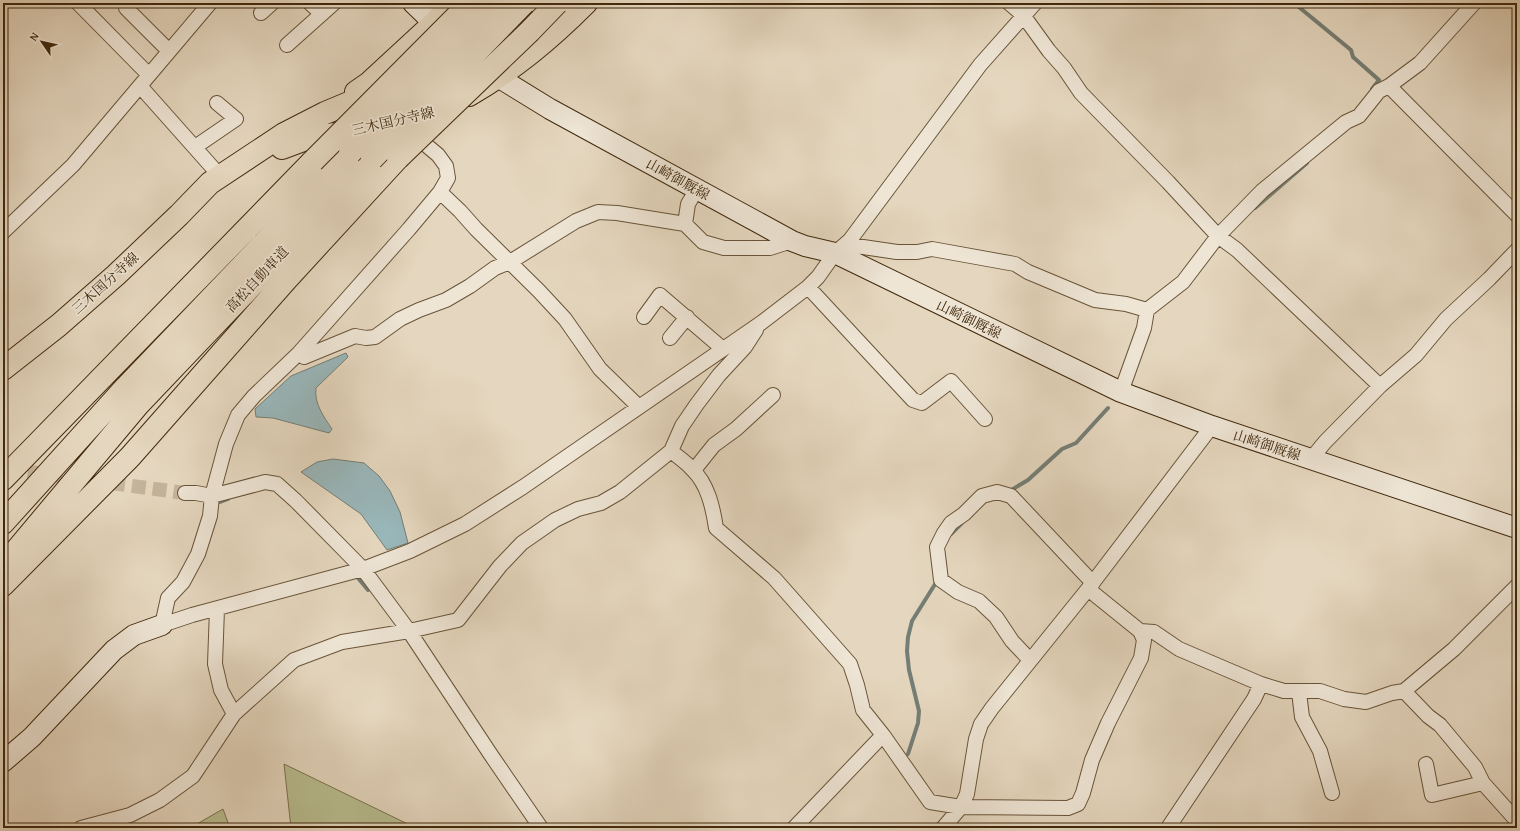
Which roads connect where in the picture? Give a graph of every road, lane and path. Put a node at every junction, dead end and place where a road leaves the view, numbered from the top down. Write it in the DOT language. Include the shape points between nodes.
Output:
graph roads {
  1 [pos="78,3"];
  2 [pos="210,3"];
  3 [pos="272,3"];
  4 [pos="310,3"];
  5 [pos="334,3"];
  6 [pos="413,3"];
  7 [pos="452,3"];
  8 [pos="470,3"];
  9 [pos="488,3"];
  10 [pos="495,3"];
  11 [pos="524,3"];
  12 [pos="556,3"];
  13 [pos="586,3"];
  14 [pos="1009,3"];
  15 [pos="1035,3"];
  16 [pos="1474,3"];
  17 [pos="126,8"];
  18 [pos="260,13"];
  19 [pos="322,14"];
  20 [pos="1023,15"];
  21 [pos="434,23"];
  22 [pos="454,42"];
  23 [pos="287,45"];
  24 [pos="169,51"];
  25 [pos="149,75"];
  26 [pos="498,78"];
  27 [pos="140,86"];
  28 [pos="1389,86"];
  29 [pos="217,103"];
  30 [pos="325,113"];
  31 [pos="397,121"];
  32 [pos="195,148"];
  33 [pos="241,163"];
  34 [pos="220,176"];
  35 [pos="696,189"];
  36 [pos="440,192"];
  37 [pos="1517,215"];
  38 [pos="685,224"];
  39 [pos="4,231"];
  40 [pos="1222,239"];
  41 [pos="792,241"];
  42 [pos="839,249"];
  43 [pos="1517,250"];
  44 [pos="510,262"];
  45 [pos="808,287"];
  46 [pos="1147,310"];
  47 [pos="644,317"];
  48 [pos="687,317"];
  49 [pos="761,323"];
  50 [pos="670,338"];
  51 [pos="723,349"];
  52 [pos="299,353"];
  53 [pos="3,369"];
  54 [pos="1380,386"];
  55 [pos="1121,392"];
  56 [pos="773,394"];
  57 [pos="639,407"];
  58 [pos="986,419"];
  59 [pos="1212,426"];
  60 [pos="671,451"];
  61 [pos="1311,459"];
  62 [pos="694,470"];
  63 [pos="3,479"];
  64 [pos="185,493"];
  65 [pos="212,496"];
  66 [pos="3,523"];
  67 [pos="1517,528"];
  68 [pos="3,566"];
  69 [pos="363,569"];
  70 [pos="3,585"];
  71 [pos="1090,586"];
  72 [pos="1517,586"];
  73 [pos="217,609"];
  74 [pos="162,625"];
  75 [pos="409,631"];
  76 [pos="1140,631"];
  77 [pos="1030,660"];
  78 [pos="1262,684"];
  79 [pos="1404,691"];
  80 [pos="1299,692"];
  81 [pos="234,714"];
  82 [pos="883,735"];
  83 [pos="3,762"];
  84 [pos="1426,764"];
  85 [pos="1483,783"];
  86 [pos="1332,793"];
  87 [pos="961,807"];
  88 [pos="1517,821"];
  89 [pos="81,828"];
  90 [pos="541,828"];
  91 [pos="794,828"];
  92 [pos="943,828"];
  93 [pos="1168,828"];
  1 -- 25 [label="street"];
  2 -- 24 [label="street"];
  3 -- 18 [label="street"];
  4 -- 19 [label="street"];
  5 -- 19 [label="street"];
  6 -- 21 [label="main road, 山崎御厩線"];
  7 -- 21 [label="main road"];
  8 -- 63 [label="main road, bridge"];
  9 -- 22 [label="main road, 三木国分寺線"];
  10 -- 66 [label="main road, 高松自動車道, bridge" via="126,387"];
  11 -- 68 [label="main road, 高松自動車道, bridge" via="138,405"];
  12 -- 70 [label="main road, bridge" via="398,158 130,457"];
  13 -- 26 [label="main road, 三木国分寺線" via="534,52"];
  14 -- 20 [label="street"];
  15 -- 20 [label="street"];
  16 -- 28 [label="street" via="1420,63"];
  17 -- 24 [label="street"];
  19 -- 23 [label="street"];
  20 -- 40 [label="street" via="1081,93"];
  20 -- 42 [label="street" via="980,65 850,240"];
  21 -- 22 [label="main road, 山崎御厩線"];
  21 -- 30 [label="main road" via="369,83"];
  22 -- 26 [label="main road, 山崎御厩線"];
  22 -- 30 [label="main road, 三木国分寺線" via="428,65 402,80"];
  24 -- 25 [label="street"];
  25 -- 27 [label="street"];
  26 -- 31 [label="main road, 三木国分寺線" via="433,114"];
  26 -- 35 [label="main road, 山崎御厩線"];
  27 -- 32 [label="street"];
  27 -- 39 [label="street" via="73,165"];
  28 -- 37 [label="street"];
  28 -- 40 [label="street" via="1379,91 1359,116 1346,122 1262,191"];
  29 -- 32 [label="street" via="236,119"];
  30 -- 33 [label="main road, 三木国分寺線" via="284,134"];
  31 -- 33 [label="main road, 三木国分寺線" via="306,139"];
  31 -- 36 [label="street" via="438,155 446,166 448,178"];
  32 -- 34 [label="street"];
  33 -- 34 [label="main road, 三木国分寺線"];
  34 -- 53 [label="main road, 三木国分寺線" via="110,280"];
  35 -- 38 [label="street" via="688,204"];
  35 -- 41 [label="main road, 山崎御厩線"];
  36 -- 44 [label="street"];
  36 -- 52 [label="street"];
  38 -- 41 [label="street" via="703,242 724,248 770,248"];
  38 -- 44 [label="street" via="598,212 576,221"];
  40 -- 46 [label="street" via="1204,252 1183,282"];
  40 -- 54 [label="street"];
  41 -- 42 [label="main road, 山崎御厩線" via="805,246"];
  42 -- 45 [label="street"];
  42 -- 46 [label="street" via="863,247 897,252 932,249 1015,264 1028,272 1096,300"];
  42 -- 55 [label="main road, 山崎御厩線"];
  43 -- 54 [label="street" via="1446,319 1416,355"];
  44 -- 52 [label="street" via="495,268 446,300 400,319 375,337 355,336 304,358"];
  44 -- 57 [label="street" via="565,319 600,369"];
  45 -- 49 [label="street"];
  45 -- 58 [label="street" via="913,400 922,403 951,381"];
  46 -- 55 [label="street" via="1144,328"];
  47 -- 48 [label="street" via="660,295"];
  48 -- 50 [label="street"];
  48 -- 51 [label="street"];
  49 -- 51 [label="street"];
  49 -- 60 [label="street" via="745,347 696,404 682,426"];
  51 -- 57 [label="street"];
  52 -- 65 [label="street" via="238,415 226,444"];
  54 -- 61 [label="street"];
  55 -- 59 [label="main road, 山崎御厩線"];
  56 -- 62 [label="street" via="736,429 714,445"];
  57 -- 69 [label="street" via="465,524 410,551"];
  59 -- 61 [label="main road, 山崎御厩線"];
  59 -- 71 [label="street"];
  60 -- 62 [label="street"];
  60 -- 75 [label="street" via="620,492 601,503 578,509 555,520 522,543 500,566 458,620"];
  61 -- 67 [label="main road, 山崎御厩線"];
  62 -- 82 [label="street" via="706,488 716,528 774,578 850,664 863,710"];
  64 -- 65 [label="street"];
  65 -- 69 [label="street" via="265,482 277,484"];
  65 -- 74 [label="street" via="210,516 198,554 183,582 168,598"];
  69 -- 73 [label="street"];
  69 -- 75 [label="street"];
  71 -- 76 [label="street"];
  71 -- 77 [label="street"];
  71 -- 77 [label="street" via="1004,494 982,496 951,523 937,547 940,580 958,592 979,601 996,617 1012,641"];
  72 -- 79 [label="street" via="1454,649"];
  73 -- 74 [label="street"];
  73 -- 81 [label="street" via="215,664 221,690"];
  74 -- 83 [label="main road" via="134,635 114,650 32,737"];
  75 -- 81 [label="street" via="342,642 294,660"];
  75 -- 90 [label="street"];
  76 -- 78 [label="street" via="1154,632 1180,649"];
  76 -- 87 [label="street" via="1144,640 1141,658 1108,722 1078,804 1068,808"];
  77 -- 87 [label="street" via="981,724 967,794"];
  78 -- 80 [label="street" via="1284,691"];
  78 -- 93 [label="street"];
  79 -- 80 [label="street" via="1366,702 1344,699 1320,691"];
  79 -- 85 [label="street" via="1440,725 1475,767"];
  80 -- 86 [label="street" via="1302,718 1320,751"];
  81 -- 89 [label="street" via="193,776 160,800 130,815"];
  82 -- 87 [label="street" via="930,802"];
  82 -- 91 [label="street"];
  84 -- 85 [label="street" via="1432,795"];
  85 -- 88 [label="street"];
  87 -- 92 [label="street"];
}
